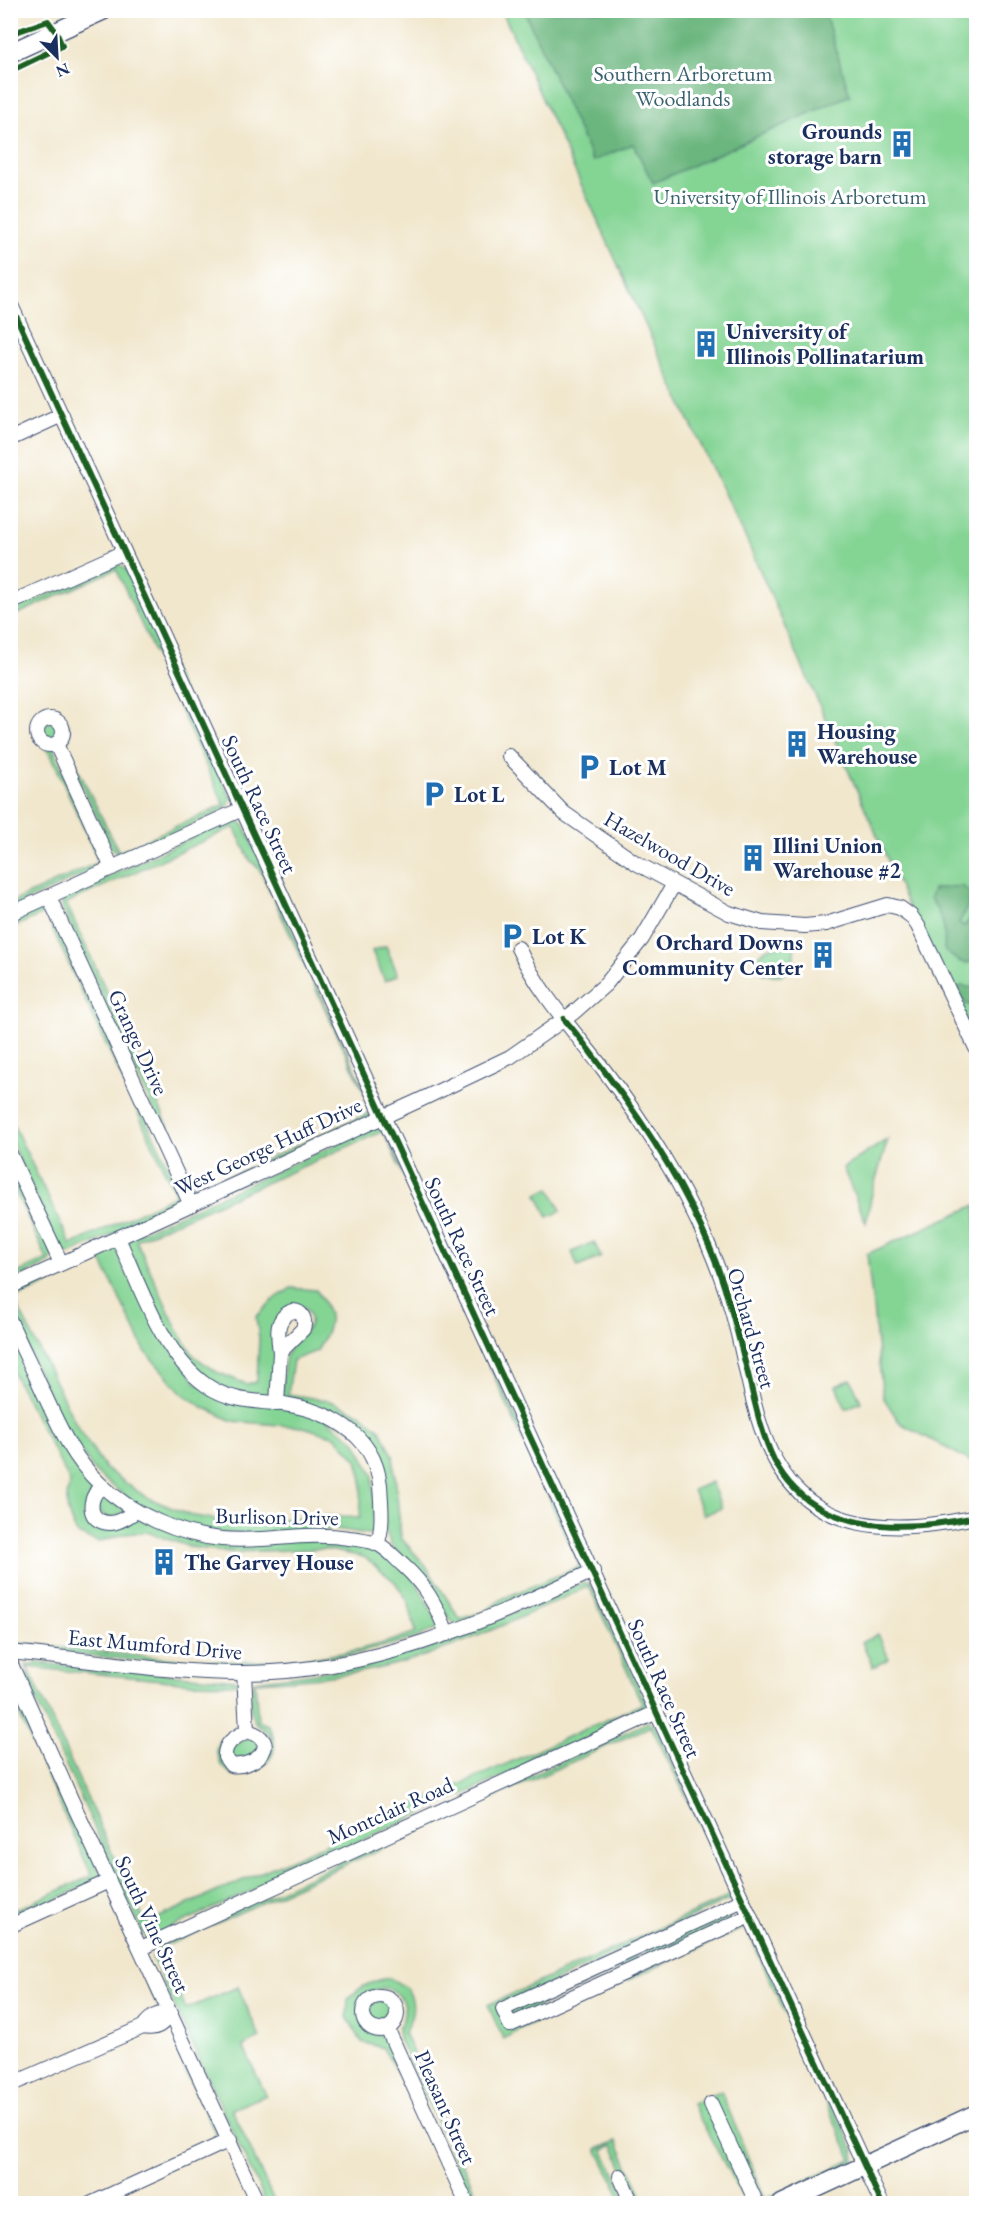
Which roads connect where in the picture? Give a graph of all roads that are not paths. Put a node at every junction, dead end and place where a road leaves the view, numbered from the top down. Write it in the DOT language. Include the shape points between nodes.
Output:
graph roads {
  1 [pos="104,10"];
  2 [pos="10,53"];
  3 [pos="10,303"];
  4 [pos="62,415"];
  5 [pos="10,439"];
  6 [pos="124,552"];
  7 [pos="10,603"];
  8 [pos="56,744"];
  9 [pos="509,756"];
  10 [pos="242,809"];
  11 [pos="112,868"];
  12 [pos="675,884"];
  13 [pos="49,897"];
  14 [pos="10,914"];
  15 [pos="518,948"];
  16 [pos="564,1019"];
  17 [pos="976,1048"];
  18 [pos="383,1116"];
  19 [pos="10,1154"];
  20 [pos="191,1205"];
  21 [pos="118,1239"];
  22 [pos="62,1263"];
  23 [pos="10,1287"];
  24 [pos="10,1322"];
  25 [pos="280,1352"];
  26 [pos="276,1404"];
  27 [pos="101,1486"];
  28 [pos="136,1511"];
  29 [pos="976,1517"];
  30 [pos="377,1544"];
  31 [pos="593,1571"];
  32 [pos="447,1634"];
  33 [pos="10,1652"];
  34 [pos="10,1662"];
  35 [pos="244,1673"];
  36 [pos="657,1712"];
  37 [pos="247,1731"];
  38 [pos="109,1881"];
  39 [pos="742,1900"];
  40 [pos="750,1916"];
  41 [pos="10,1926"];
  42 [pos="141,1948"];
  43 [pos="637,1948"];
  44 [pos="644,1964"];
  45 [pos="171,2013"];
  46 [pos="387,2028"];
  47 [pos="10,2085"];
  48 [pos="711,2104"];
  49 [pos="976,2114"];
  50 [pos="230,2140"];
  51 [pos="865,2165"];
  52 [pos="620,2176"];
  53 [pos="90,2204"];
  54 [pos="258,2204"];
  55 [pos="467,2204"];
  56 [pos="632,2204"];
  57 [pos="757,2204"];
  58 [pos="782,2204"];
  59 [pos="882,2204"];
  1 -- 2 [label="main road"];
  3 -- 4 [label="street, South Race Street"];
  4 -- 5 [label="street"];
  4 -- 6 [label="street, South Race Street"];
  6 -- 7 [label="street"];
  6 -- 10 [label="street, South Race Street"];
  8 -- 11 [label="street"];
  9 -- 12 [label="street, Hazelwood Drive" via="564,813 636,863"];
  10 -- 11 [label="street"];
  10 -- 18 [label="street, South Race Street"];
  11 -- 13 [label="street"];
  12 -- 16 [label="street, West George Huff Drive" via="626,961 606,984"];
  12 -- 17 [label="street, Hazelwood Drive" via="738,916 788,926 826,924 888,905 900,908 911,916 926,941"];
  13 -- 14 [label="street"];
  13 -- 20 [label="street, Grange Drive"];
  15 -- 16 [label="street, Orchard Street" via="539,986"];
  16 -- 18 [label="street, West George Huff Drive" via="510,1057"];
  16 -- 29 [label="street, Orchard Street" via="642,1122 694,1211 727,1294 763,1433 787,1479 815,1505 855,1522 914,1526"];
  18 -- 20 [label="street, West George Huff Drive"];
  18 -- 31 [label="street, South Race Street"];
  19 -- 22 [label="street"];
  20 -- 21 [label="street, West George Huff Drive"];
  21 -- 22 [label="street, West George Huff Drive"];
  21 -- 26 [label="street" via="168,1344 191,1372 212,1389 233,1398"];
  22 -- 23 [label="street, West George Huff Drive"];
  24 -- 27 [label="street, Burlison Drive" via="66,1441"];
  25 -- 26 [label="street"];
  26 -- 30 [label="street" via="329,1418 347,1428 367,1448 379,1481 381,1532"];
  27 -- 28 [label="street, Burlison Drive"];
  27 -- 28 [label="street" via="90,1503 100,1521 112,1523"];
  28 -- 30 [label="street, Burlison Drive" via="177,1528 221,1539 331,1535"];
  30 -- 32 [label="street, Burlison Drive" via="423,1586"];
  31 -- 32 [label="street, East Mumford Drive"];
  31 -- 36 [label="street, South Race Street"];
  32 -- 35 [label="street, East Mumford Drive" via="367,1658"];
  33 -- 35 [label="street, East Mumford Drive"];
  34 -- 38 [label="street, South Vine Street"];
  35 -- 37 [label="street"];
  36 -- 39 [label="street, South Race Street"];
  36 -- 42 [label="street, Montclair Road"];
  38 -- 41 [label="street"];
  38 -- 42 [label="street, South Vine Street"];
  39 -- 40 [label="street, South Race Street"];
  39 -- 43 [label="street"];
  40 -- 44 [label="street"];
  40 -- 51 [label="street, South Race Street"];
  42 -- 45 [label="street, South Vine Street"];
  43 -- 44 [label="street"];
  43 -- 44 [label="street" via="503,2009 510,2025"];
  45 -- 47 [label="street" via="164,2024 152,2029 143,2027"];
  45 -- 50 [label="street, South Vine Street"];
  46 -- 55 [label="street, Pleasant Street"];
  48 -- 57 [label="street"];
  49 -- 51 [label="main road"];
  50 -- 53 [label="street"];
  50 -- 54 [label="street, South Vine Street"];
  51 -- 58 [label="main road"];
  51 -- 59 [label="street, South Race Street"];
  52 -- 56 [label="street"];
}
